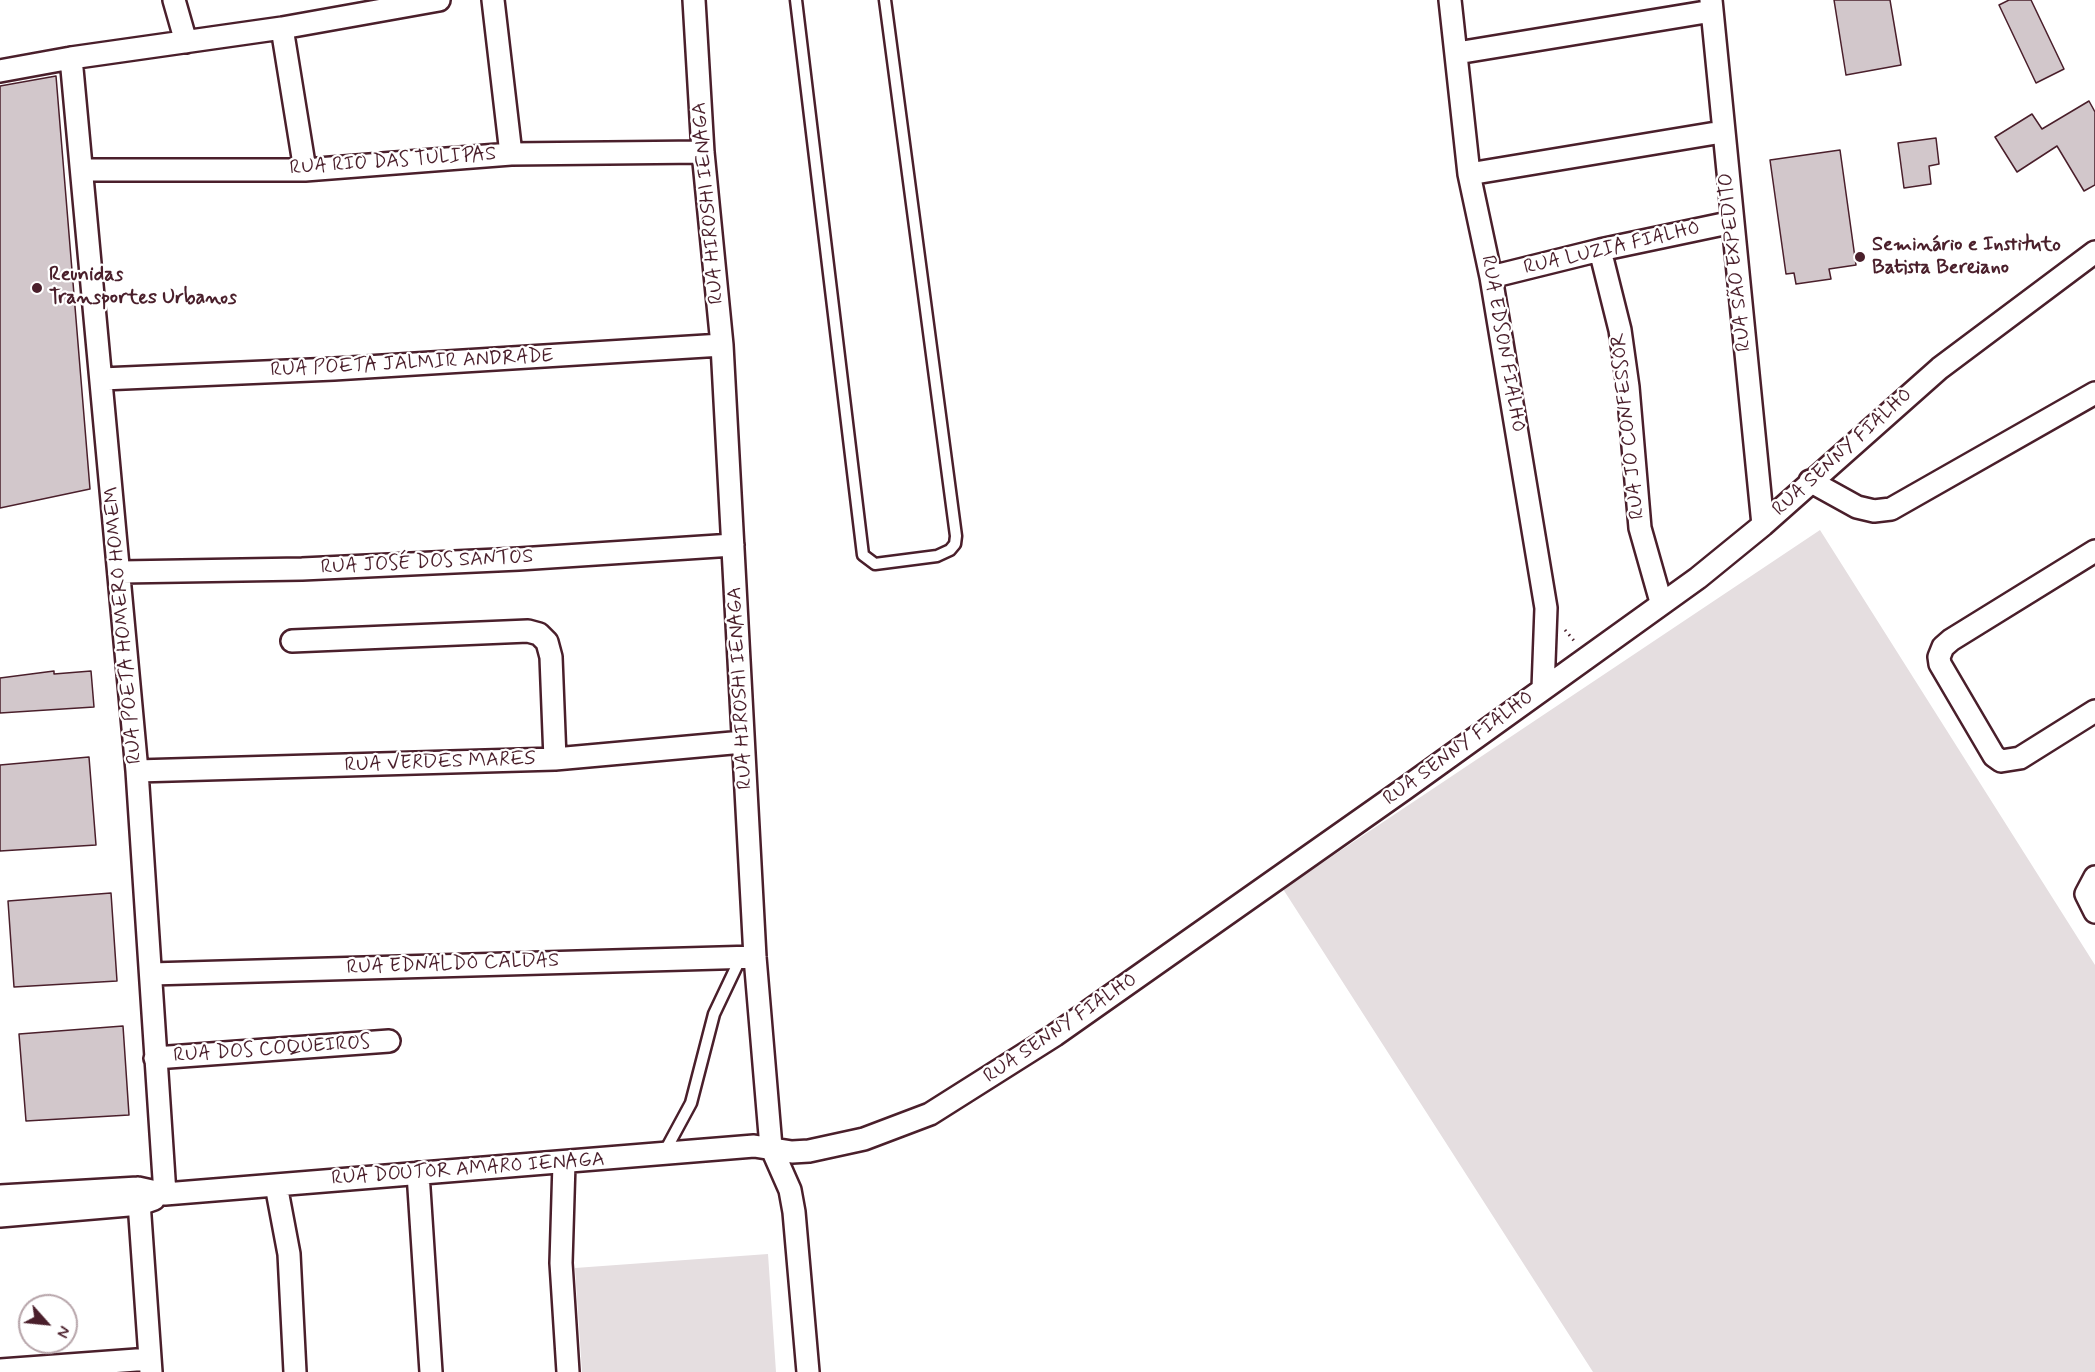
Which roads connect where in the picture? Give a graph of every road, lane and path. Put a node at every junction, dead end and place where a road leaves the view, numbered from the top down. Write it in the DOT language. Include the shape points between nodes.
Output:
graph roads {
  1 [pos="174,0"];
  2 [pos="439,0"];
  3 [pos="493,0"];
  4 [pos="694,0"];
  5 [pos="796,0"];
  6 [pos="885,0"];
  7 [pos="1450,0"];
  8 [pos="1711,6"];
  9 [pos="336,9"];
  10 [pos="282,28"];
  11 [pos="186,42"];
  12 [pos="1457,52"];
  13 [pos="71,58"];
  14 [pos="0,71"];
  15 [pos="1722,132"];
  16 [pos="703,152"];
  17 [pos="511,154"];
  18 [pos="83,170"];
  19 [pos="305,170"];
  20 [pos="1469,174"];
  21 [pos="1733,222"];
  22 [pos="1600,250"];
  23 [pos="2095,252"];
  24 [pos="1491,277"];
  25 [pos="722,345"];
  26 [pos="102,379"];
  27 [pos="2095,393"];
  28 [pos="1810,481"];
  29 [pos="1763,525"];
  30 [pos="733,545"];
  31 [pos="2095,551"];
  32 [pos="121,572"];
  33 [pos="1661,602"];
  34 [pos="292,641"];
  35 [pos="1543,689"];
  36 [pos="2095,711"];
  37 [pos="743,742"];
  38 [pos="555,759"];
  39 [pos="137,771"];
  40 [pos="2094,878"];
  41 [pos="2095,912"];
  42 [pos="748,957"];
  43 [pos="151,974"];
  44 [pos="389,1041"];
  45 [pos="155,1058"];
  46 [pos="771,1147"];
  47 [pos="663,1154"];
  48 [pos="564,1163"];
  49 [pos="418,1173"];
  50 [pos="276,1185"];
  51 [pos="165,1194"];
  52 [pos="0,1196"];
  53 [pos="139,1196"];
  54 [pos="0,1216"];
  55 [pos="150,1365"];
  56 [pos="13,1370"];
  57 [pos="295,1372"];
  58 [pos="431,1372"];
  59 [pos="568,1372"];
  60 [pos="808,1372"];
  1 -- 11 [label="street"];
  2 -- 9 [label="street"];
  3 -- 17 [label="street"];
  4 -- 16 [label="street, RUA HIROSHI IENAGA"];
  5 -- 6 [label="lane" via="863,555 875,564 938,556 950,550 956,536"];
  7 -- 12 [label="street, RUA EDSON FIALHO"];
  8 -- 12 [label="street"];
  8 -- 15 [label="street, RUA SÃO EXPEDITO"];
  9 -- 10 [label="street"];
  10 -- 11 [label="street"];
  10 -- 19 [label="street"];
  11 -- 13 [label="street"];
  12 -- 20 [label="street, RUA EDSON FIALHO"];
  13 -- 14 [label="street"];
  13 -- 18 [label="street, RUA POETA HOMERO HOMEM"];
  15 -- 20 [label="street"];
  15 -- 21 [label="street, RUA SÃO EXPEDITO"];
  16 -- 17 [label="street, RUA RIO DAS TULIPAS"];
  16 -- 25 [label="street, RUA HIROSHI IENAGA"];
  17 -- 19 [label="street, RUA RIO DAS TULIPAS"];
  18 -- 19 [label="street, RUA RIO DAS TULIPAS"];
  18 -- 26 [label="street, RUA POETA HOMERO HOMEM"];
  20 -- 24 [label="street, RUA EDSON FIALHO"];
  21 -- 22 [label="street, RUA LUZIA FIALHO"];
  21 -- 29 [label="street, RUA SÃO EXPEDITO"];
  22 -- 24 [label="street, RUA LUZIA FIALHO"];
  22 -- 33 [label="street, RUA JO CONFESSOR" via="1620,330 1640,528"];
  23 -- 28 [label="street, RUA SENNY FIALHO" via="1940,368"];
  24 -- 35 [label="street, RUA EDSON FIALHO" via="1546,608"];
  25 -- 26 [label="street, RUA POETA JALMIR ANDRADE"];
  25 -- 30 [label="street, RUA HIROSHI IENAGA"];
  26 -- 32 [label="street, RUA POETA HOMERO HOMEM"];
  27 -- 28 [label="street" via="1891,509 1857,507"];
  28 -- 29 [label="street, RUA SENNY FIALHO"];
  29 -- 33 [label="street, RUA SENNY FIALHO" via="1698,578"];
  30 -- 32 [label="street, RUA JOSÉ DOS SANTOS" via="347,567"];
  30 -- 37 [label="street, RUA HIROSHI IENAGA"];
  31 -- 36 [label="street" via="1951,640 1939,657 1994,756 2001,761 2020,758"];
  32 -- 39 [label="street, RUA POETA HOMERO HOMEM"];
  33 -- 35 [label="street, RUA SENNY FIALHO"];
  34 -- 38 [label="street" via="528,631 539,634 547,642 551,657"];
  35 -- 46 [label="street, RUA SENNY FIALHO" via="1065,1029 961,1097 897,1128 829,1149 792,1152"];
  37 -- 38 [label="street, RUA VERDES MARES"];
  37 -- 42 [label="street, RUA HIROSHI IENAGA"];
  38 -- 39 [label="street, RUA VERDES MARES"];
  39 -- 43 [label="street, RUA POETA HOMERO HOMEM"];
  40 -- 41 [label="street" via="2086,894"];
  42 -- 43 [label="street, RUA EDNALDO CALDAS"];
  42 -- 46 [label="street, RUA HIROSHI IENAGA"];
  42 -- 47 [label="lane" via="714,1014 691,1103"];
  43 -- 45 [label="street, RUA POETA HOMERO HOMEM"];
  44 -- 45 [label="street, RUA DOS COQUEIROS"];
  45 -- 51 [label="street, RUA POETA HOMERO HOMEM"];
  46 -- 47 [label="street, RUA DOUTOR AMARO IENAGA"];
  46 -- 60 [label="street, RUA HIROSHI IENAGA" via="790,1190 794,1212"];
  47 -- 48 [label="street, RUA DOUTOR AMARO IENAGA"];
  48 -- 49 [label="street, RUA DOUTOR AMARO IENAGA"];
  48 -- 59 [label="street" via="561,1263"];
  49 -- 50 [label="street, RUA DOUTOR AMARO IENAGA"];
  49 -- 58 [label="street"];
  50 -- 51 [label="street, RUA DOUTOR AMARO IENAGA"];
  50 -- 57 [label="street" via="289,1254"];
  51 -- 53 [label="street"];
  52 -- 53 [label="street"];
  53 -- 54 [label="street"];
  53 -- 55 [label="street"];
  55 -- 56 [label="street"];
}
